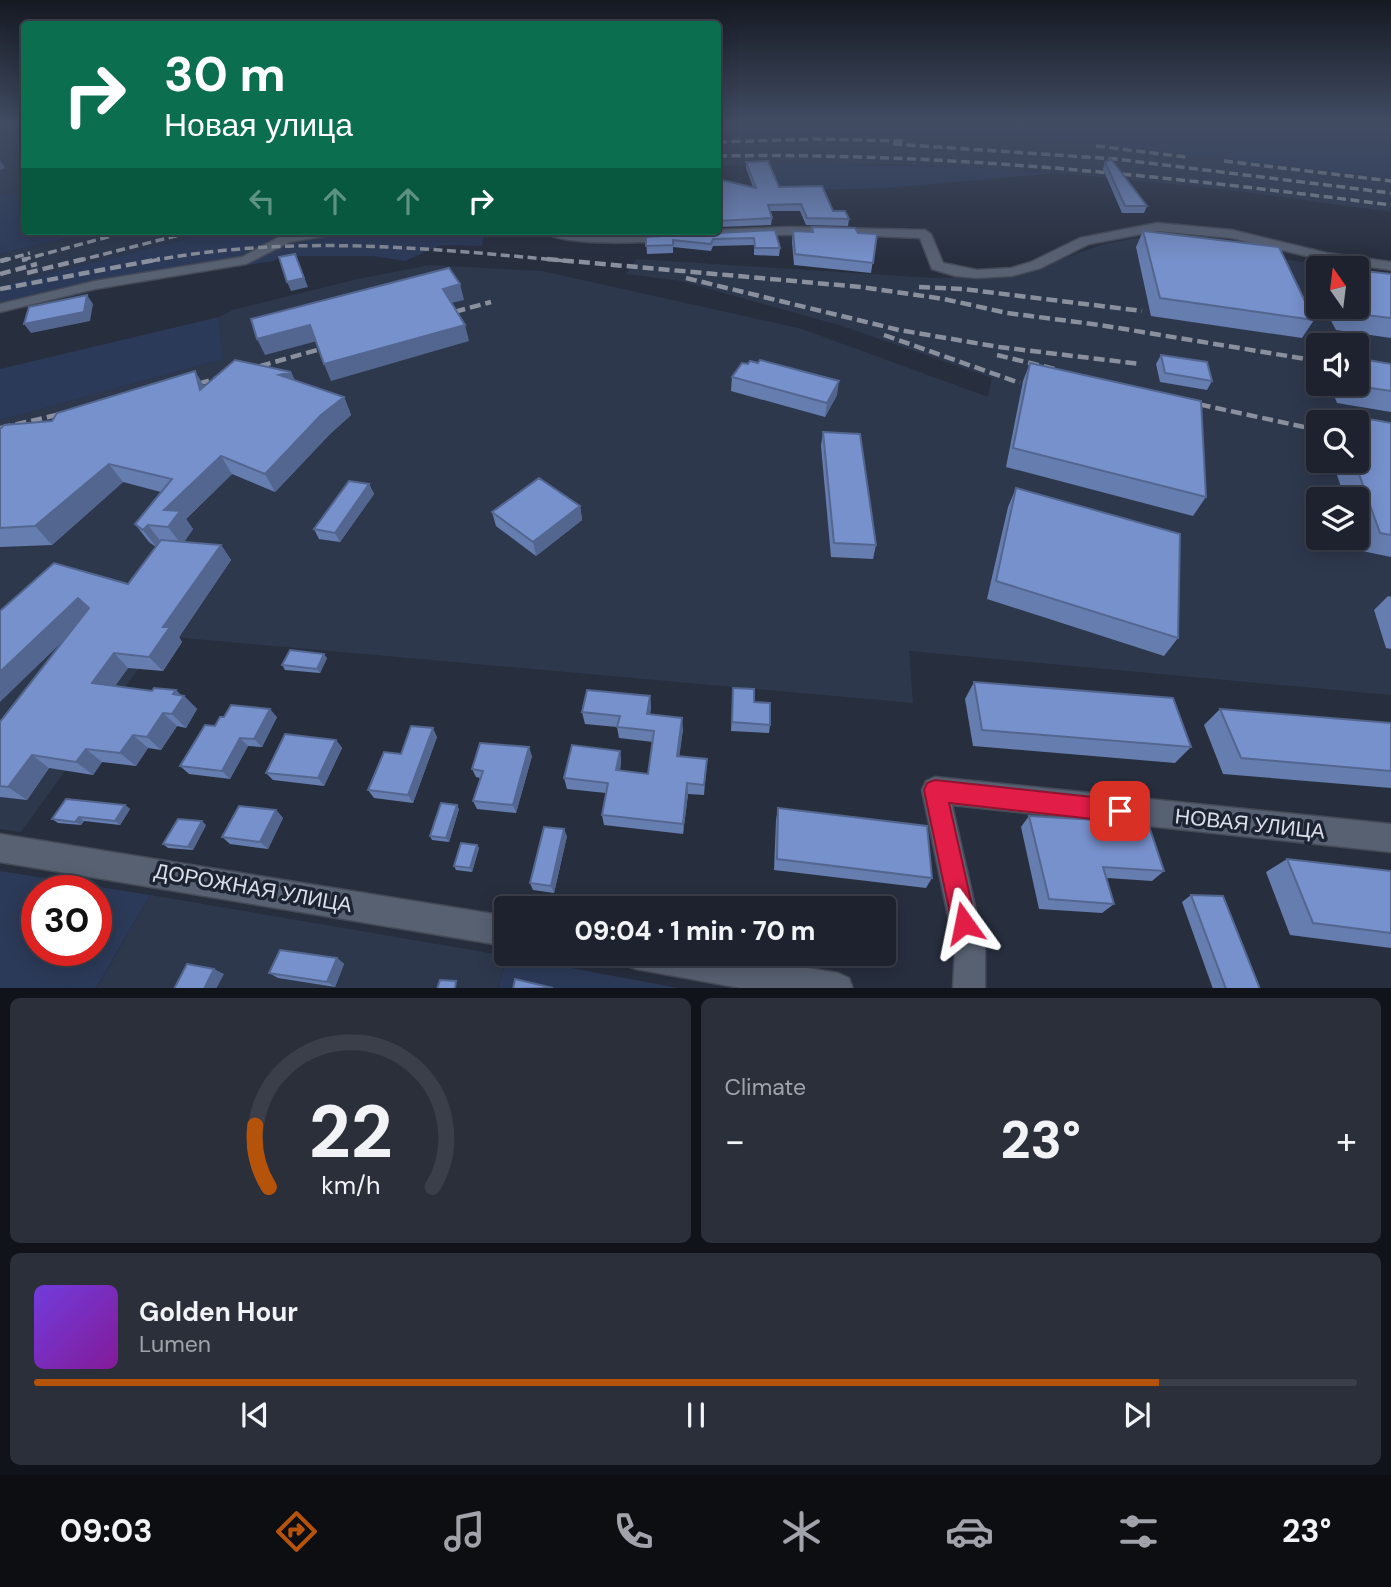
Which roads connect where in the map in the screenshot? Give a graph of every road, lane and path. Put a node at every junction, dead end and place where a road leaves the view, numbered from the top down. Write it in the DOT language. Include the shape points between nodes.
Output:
graph roads {
  1 [pos="721,233"];
  2 [pos="308,235"];
  3 [pos="572,235"];
  4 [pos="684,235"];
  5 [pos="1391,266"];
  6 [pos="0,307"];
  7 [pos="1391,838"];
  8 [pos="0,848"];
  9 [pos="494,929"];
  10 [pos="705,966"];
  11 [pos="832,988"];
  12 [pos="969,988"];
  1 -- 5 [label="street" via="925,234 937,266 978,274 1012,272 1085,241 1157,227 1232,234 1327,257"];
  2 -- 6 [label="street" via="286,239 246,260 95,285"];
  3 -- 4 [label="street" via="607,241"];
  7 -- 12 [label="street, НОВАЯ УЛИЦА" via="935,790 970,950"];
  8 -- 9 [label="street, ДОРОЖНАЯ УЛИЦА"];
  10 -- 11 [label="street"];
}
